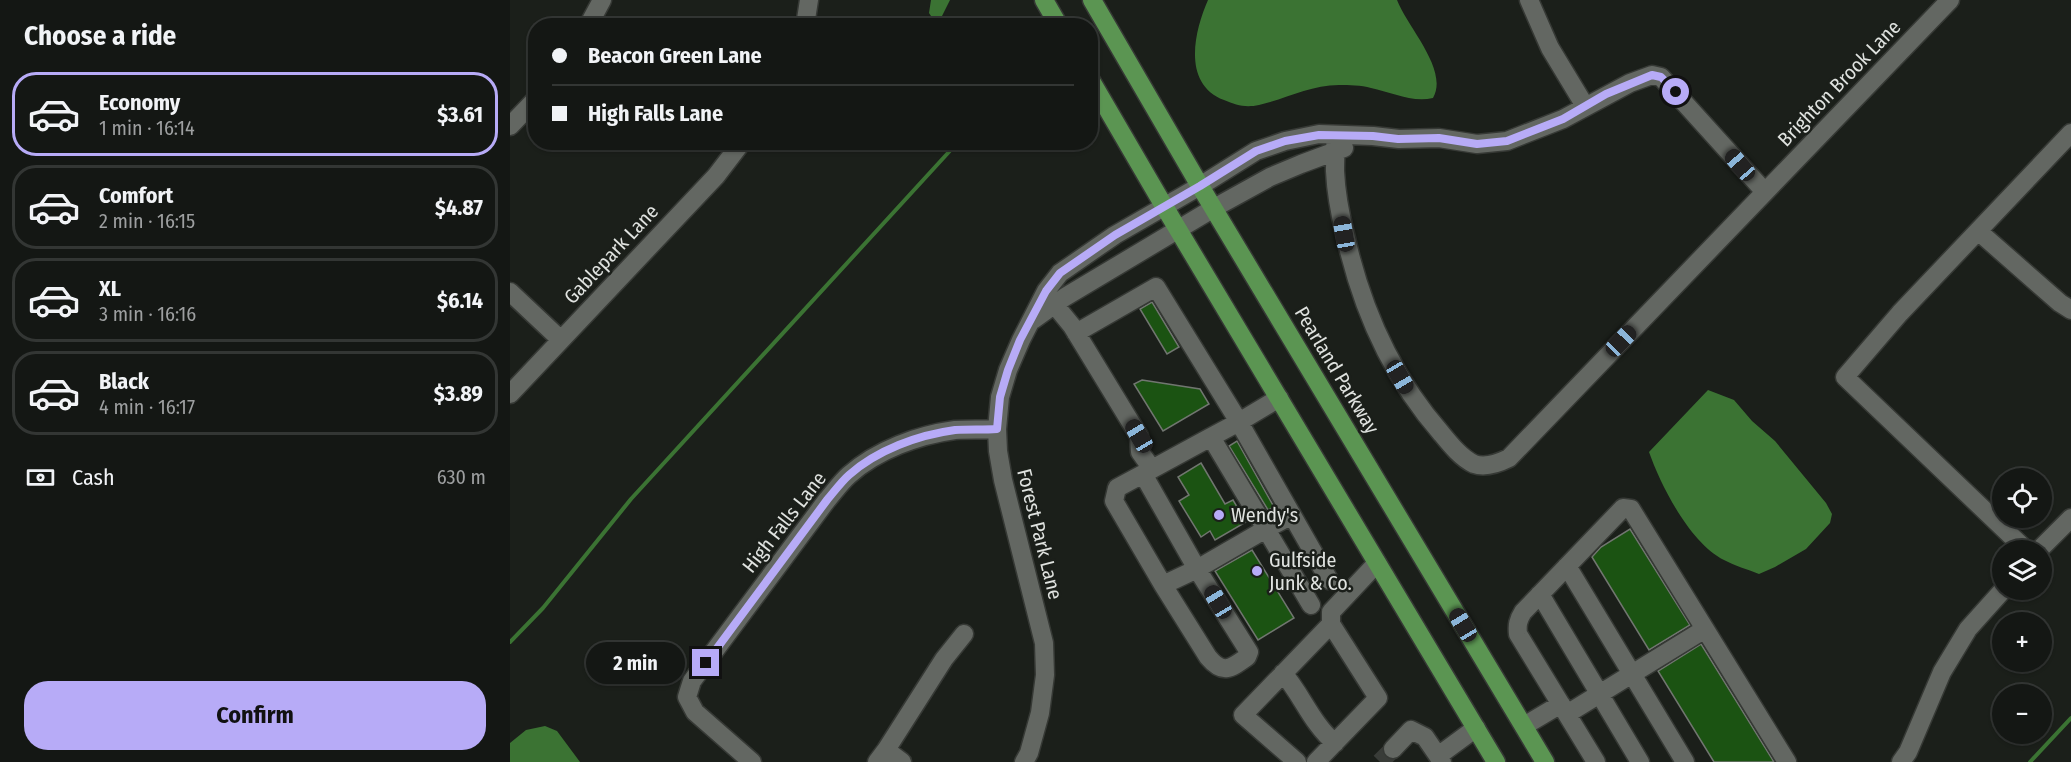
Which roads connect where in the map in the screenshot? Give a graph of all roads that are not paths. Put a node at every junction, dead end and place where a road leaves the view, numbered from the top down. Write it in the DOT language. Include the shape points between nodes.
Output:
graph roads {
  1 [pos="602,0"];
  2 [pos="809,0"];
  3 [pos="1044,0"];
  4 [pos="1092,0"];
  5 [pos="1529,0"];
  6 [pos="1943,2"];
  7 [pos="592,18"];
  8 [pos="806,18"];
  9 [pos="1054,18"];
  10 [pos="1098,93"];
  11 [pos="1585,106"];
  12 [pos="528,107"];
  13 [pos="510,126"];
  14 [pos="2071,133"];
  15 [pos="1336,143"];
  16 [pos="736,150"];
  17 [pos="1200,186"];
  18 [pos="1765,192"];
  19 [pos="1164,206"];
  20 [pos="1214,208"];
  21 [pos="1178,229"];
  22 [pos="1978,231"];
  23 [pos="510,292"];
  24 [pos="1054,304"];
  25 [pos="2071,310"];
  26 [pos="1032,321"];
  27 [pos="1076,333"];
  28 [pos="561,340"];
  29 [pos="510,394"];
  30 [pos="1278,398"];
  31 [pos="1239,422"];
  32 [pos="997,429"];
  33 [pos="1211,437"];
  34 [pos="1148,472"];
  35 [pos="1292,515"];
  36 [pos="2071,518"];
  37 [pos="1266,529"];
  38 [pos="2016,540"];
  39 [pos="2049,540"];
  40 [pos="1377,563"];
  41 [pos="1567,566"];
  42 [pos="1197,568"];
  43 [pos="1329,580"];
  44 [pos="1163,585"];
  45 [pos="1540,594"];
  46 [pos="1993,600"];
  47 [pos="1311,604"];
  48 [pos="1331,624"];
  49 [pos="1705,629"];
  50 [pos="964,634"];
  51 [pos="1283,673"];
  52 [pos="1632,674"];
  53 [pos="1599,694"];
  54 [pos="1564,709"];
  55 [pos="1524,726"];
  56 [pos="1476,728"];
  57 [pos="1335,743"];
  58 [pos="1393,748"];
  59 [pos="882,756"];
  60 [pos="1440,759"];
  61 [pos="752,762"];
  62 [pos="902,762"];
  63 [pos="1024,762"];
  64 [pos="1297,762"];
  65 [pos="1316,762"];
  66 [pos="1496,762"];
  67 [pos="1545,762"];
  68 [pos="1596,762"];
  69 [pos="1640,762"];
  70 [pos="1685,762"];
  71 [pos="1787,762"];
  72 [pos="1901,762"];
  1 -- 7 [label="street"];
  2 -- 8 [label="street"];
  3 -- 9 [label="main road"];
  4 -- 17 [label="main road, Pearland Parkway"];
  5 -- 11 [label="street" via="1550,48"];
  6 -- 18 [label="street, Brighton Brook Lane"];
  10 -- 19 [label="main road"];
  11 -- 15 [label="street" via="1507,141 1477,144 1439,138 1373,136"];
  11 -- 18 [label="street" via="1630,82 1652,75 1661,77"];
  12 -- 13 [label="street"];
  14 -- 22 [label="street"];
  15 -- 17 [label="street, Forest Park Lane" via="1319,135 1285,141 1256,151"];
  15 -- 18 [label="street, Brighton Brook Lane" via="1335,171 1344,234 1378,336 1430,421 1457,452 1475,464 1496,465 1509,458"];
  15 -- 20 [label="street"];
  16 -- 28 [label="street, Gablepark Lane"];
  17 -- 19 [label="street, Forest Park Lane"];
  17 -- 20 [label="main road, Pearland Parkway"];
  19 -- 21 [label="main road"];
  19 -- 26 [label="street, Forest Park Lane" via="1060,273 1046,291"];
  20 -- 21 [label="street"];
  20 -- 55 [label="main road, Pearland Parkway"];
  21 -- 24 [label="street"];
  21 -- 30 [label="main road"];
  22 -- 25 [label="street"];
  22 -- 38 [label="street" via="1845,377"];
  23 -- 28 [label="street"];
  24 -- 26 [label="street"];
  24 -- 27 [label="street"];
  26 -- 32 [label="street, Forest Park Lane" via="1008,370"];
  27 -- 31 [label="street" via="1156,287"];
  27 -- 34 [label="street" via="1139,436"];
  28 -- 29 [label="street, Gablepark Lane"];
  30 -- 31 [label="street"];
  30 -- 40 [label="main road"];
  31 -- 33 [label="street"];
  31 -- 35 [label="street"];
  32 -- 61 [label="street, High Falls Lane" via="956,430 920,437 866,462 848,476 692,681 687,697 695,712"];
  32 -- 63 [label="street, Forest Park Lane" via="1003,480 1044,643 1040,713"];
  33 -- 34 [label="street"];
  33 -- 37 [label="street"];
  34 -- 42 [label="street"];
  34 -- 44 [label="street" via="1117,488 1114,501"];
  35 -- 37 [label="street"];
  35 -- 43 [label="street"];
  36 -- 39 [label="street"];
  37 -- 42 [label="street"];
  37 -- 47 [label="street"];
  40 -- 48 [label="street" via="1331,612"];
  40 -- 56 [label="main road"];
  41 -- 45 [label="street"];
  41 -- 49 [label="street" via="1623,508 1632,509"];
  41 -- 52 [label="street"];
  42 -- 44 [label="street"];
  42 -- 44 [label="street" via="1249,652 1235,666 1217,668"];
  45 -- 53 [label="street"];
  45 -- 54 [label="street" via="1518,620 1518,634"];
  46 -- 72 [label="street" via="1968,628 1947,663"];
  48 -- 51 [label="street"];
  48 -- 57 [label="street" via="1378,698"];
  49 -- 52 [label="street"];
  49 -- 71 [label="street"];
  50 -- 59 [label="street"];
  51 -- 57 [label="street" via="1322,732"];
  51 -- 64 [label="street" via="1243,715"];
  52 -- 53 [label="street"];
  52 -- 70 [label="street"];
  53 -- 54 [label="street"];
  53 -- 69 [label="street"];
  54 -- 55 [label="street"];
  54 -- 68 [label="street"];
  55 -- 67 [label="main road, Pearland Parkway"];
  56 -- 60 [label="street"];
  56 -- 66 [label="main road"];
  57 -- 65 [label="street"];
  58 -- 60 [label="street" via="1412,730 1425,737"];
  59 -- 62 [label="street"];
}
